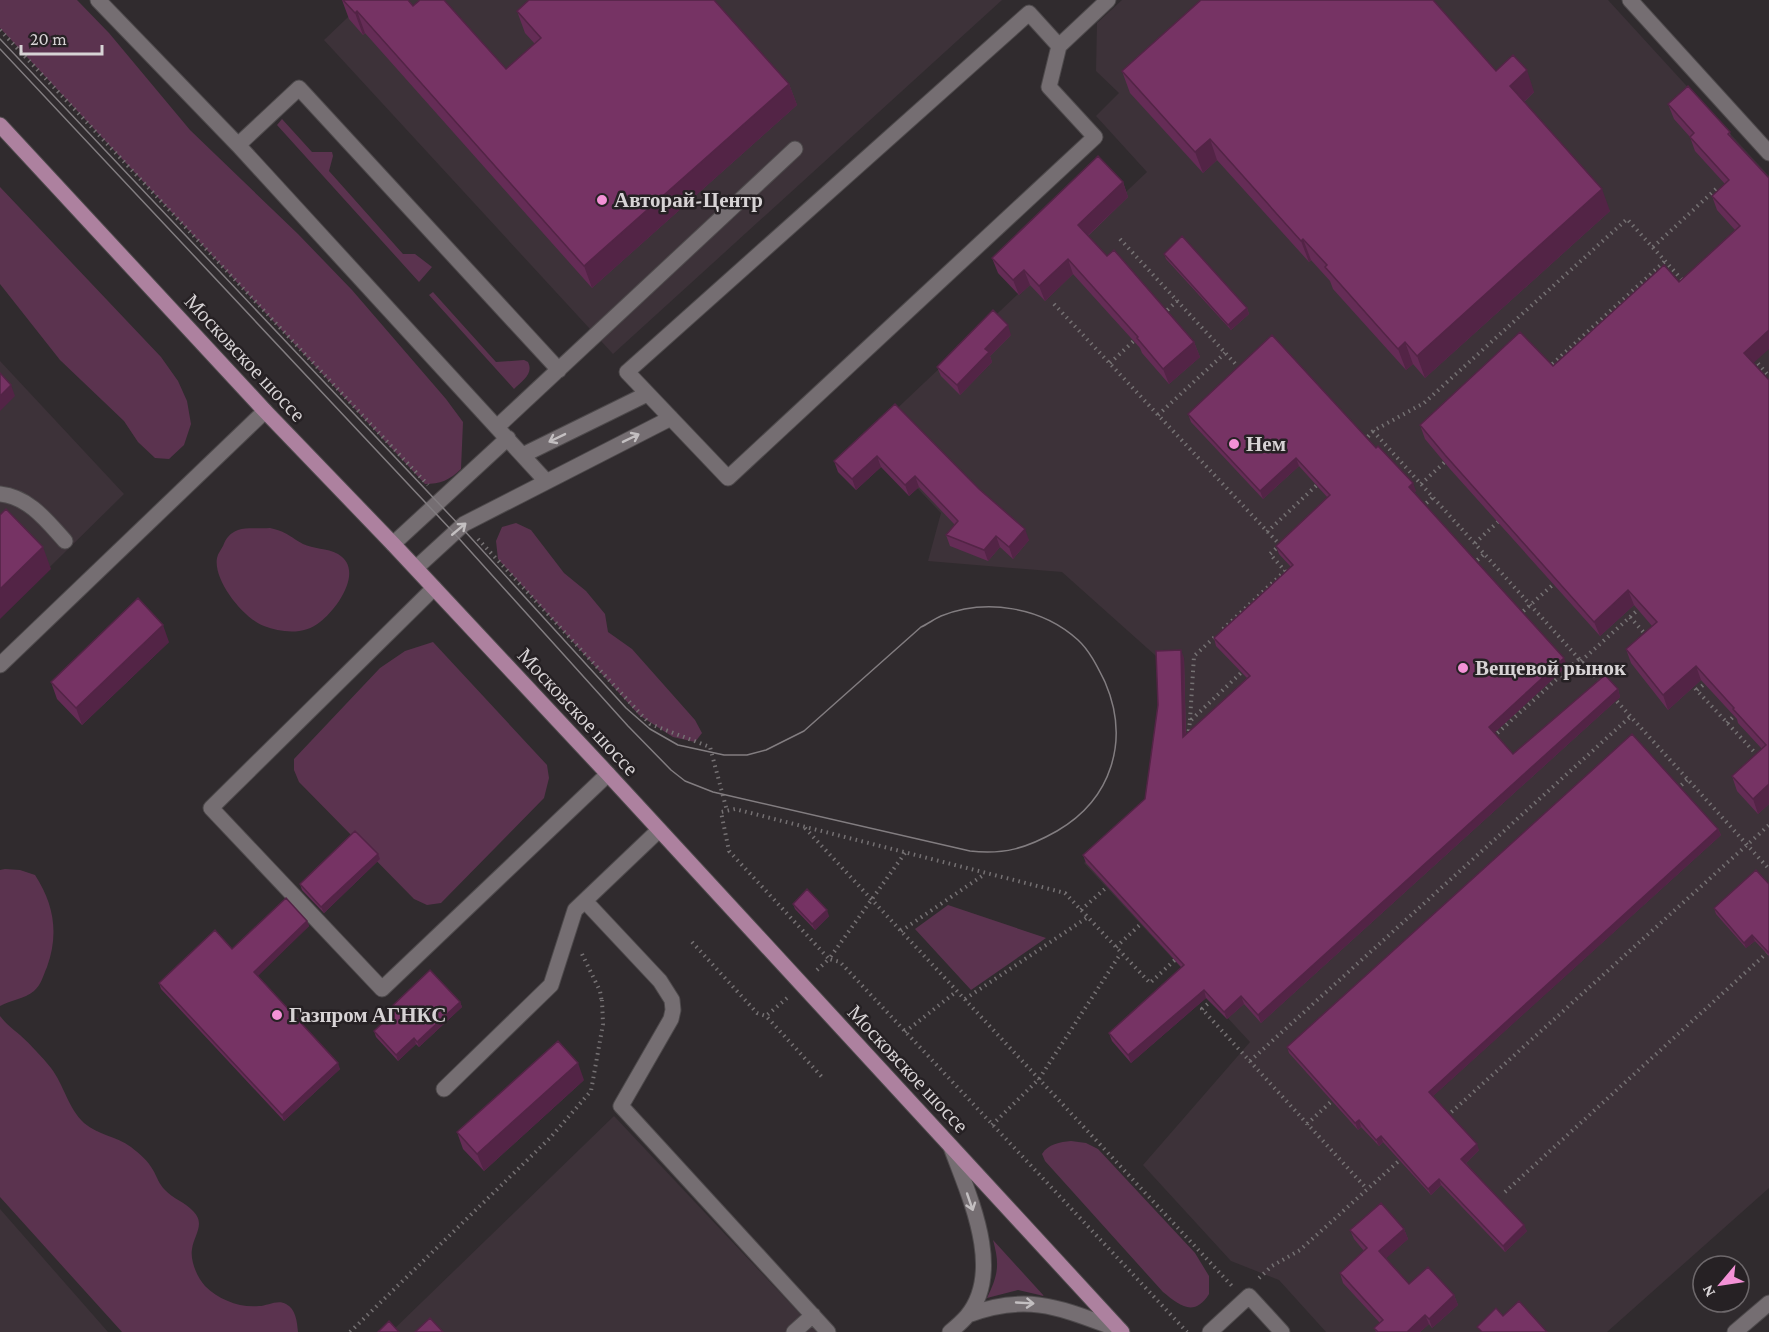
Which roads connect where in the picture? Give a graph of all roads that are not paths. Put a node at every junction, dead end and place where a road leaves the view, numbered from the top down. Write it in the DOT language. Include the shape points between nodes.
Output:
graph roads {
  1 [pos="1108,0"];
  2 [pos="1630,0"];
  3 [pos="106,2"];
  4 [pos="1059,46"];
  5 [pos="0,125"];
  6 [pos="238,144"];
  7 [pos="795,149"];
  8 [pos="1769,153"];
  9 [pos="559,370"];
  10 [pos="647,394"];
  11 [pos="265,411"];
  12 [pos="671,418"];
  13 [pos="502,433"];
  14 [pos="523,455"];
  15 [pos="546,481"];
  16 [pos="0,495"];
  17 [pos="65,541"];
  18 [pos="393,543"];
  19 [pos="416,568"];
  20 [pos="434,588"];
  21 [pos="0,665"];
  22 [pos="608,774"];
  23 [pos="659,830"];
  24 [pos="585,901"];
  25 [pos="444,1089"];
  26 [pos="951,1147"];
  27 [pos="1769,1303"];
  28 [pos="813,1315"];
  29 [pos="968,1315"];
  30 [pos="1121,1331"];
  31 [pos="794,1332"];
  32 [pos="828,1332"];
  33 [pos="950,1332"];
  34 [pos="1210,1332"];
  35 [pos="1282,1332"];
  36 [pos="1735,1332"];
  1 -- 4 [label="lane"];
  2 -- 8 [label="lane"];
  3 -- 6 [label="lane"];
  4 -- 10 [label="lane" via="1029,13 627,372"];
  4 -- 12 [label="lane" via="1049,87 1095,137 728,478"];
  5 -- 11 [label="main road, Московское шоссе"];
  6 -- 9 [label="lane" via="299,88"];
  6 -- 13 [label="lane"];
  7 -- 9 [label="lane"];
  9 -- 13 [label="lane"];
  10 -- 12 [label="lane"];
  10 -- 14 [label="lane, one-way"];
  11 -- 18 [label="main road, Московское шоссе"];
  11 -- 21 [label="lane"];
  15 -- 12 [label="lane, one-way"];
  13 -- 14 [label="lane"];
  13 -- 18 [label="lane" via="441,499"];
  14 -- 15 [label="lane"];
  19 -- 15 [label="lane, one-way" via="464,524"];
  16 -- 17 [label="lane" via="22,501 38,511"];
  18 -- 19 [label="main road, Московское шоссе"];
  19 -- 20 [label="main road, Московское шоссе"];
  20 -- 22 [label="main road, Московское шоссе"];
  20 -- 22 [label="lane" via="211,808 382,989"];
  22 -- 23 [label="main road, Московское шоссе"];
  23 -- 24 [label="lane"];
  23 -- 26 [label="main road, Московское шоссе"];
  24 -- 25 [label="lane" via="575,910 551,985"];
  24 -- 28 [label="lane" via="660,981 672,1000 671,1019 621,1106"];
  26 -- 29 [label="lane, one-way" via="983,1250 983,1276"];
  26 -- 30 [label="main road, Московское шоссе"];
  27 -- 36 [label="lane"];
  28 -- 31 [label="lane"];
  28 -- 32 [label="lane"];
  29 -- 30 [label="lane, one-way" via="1000,1305 1032,1303"];
  29 -- 33 [label="lane"];
  34 -- 35 [label="lane" via="1243,1297 1249,1296"];
}
